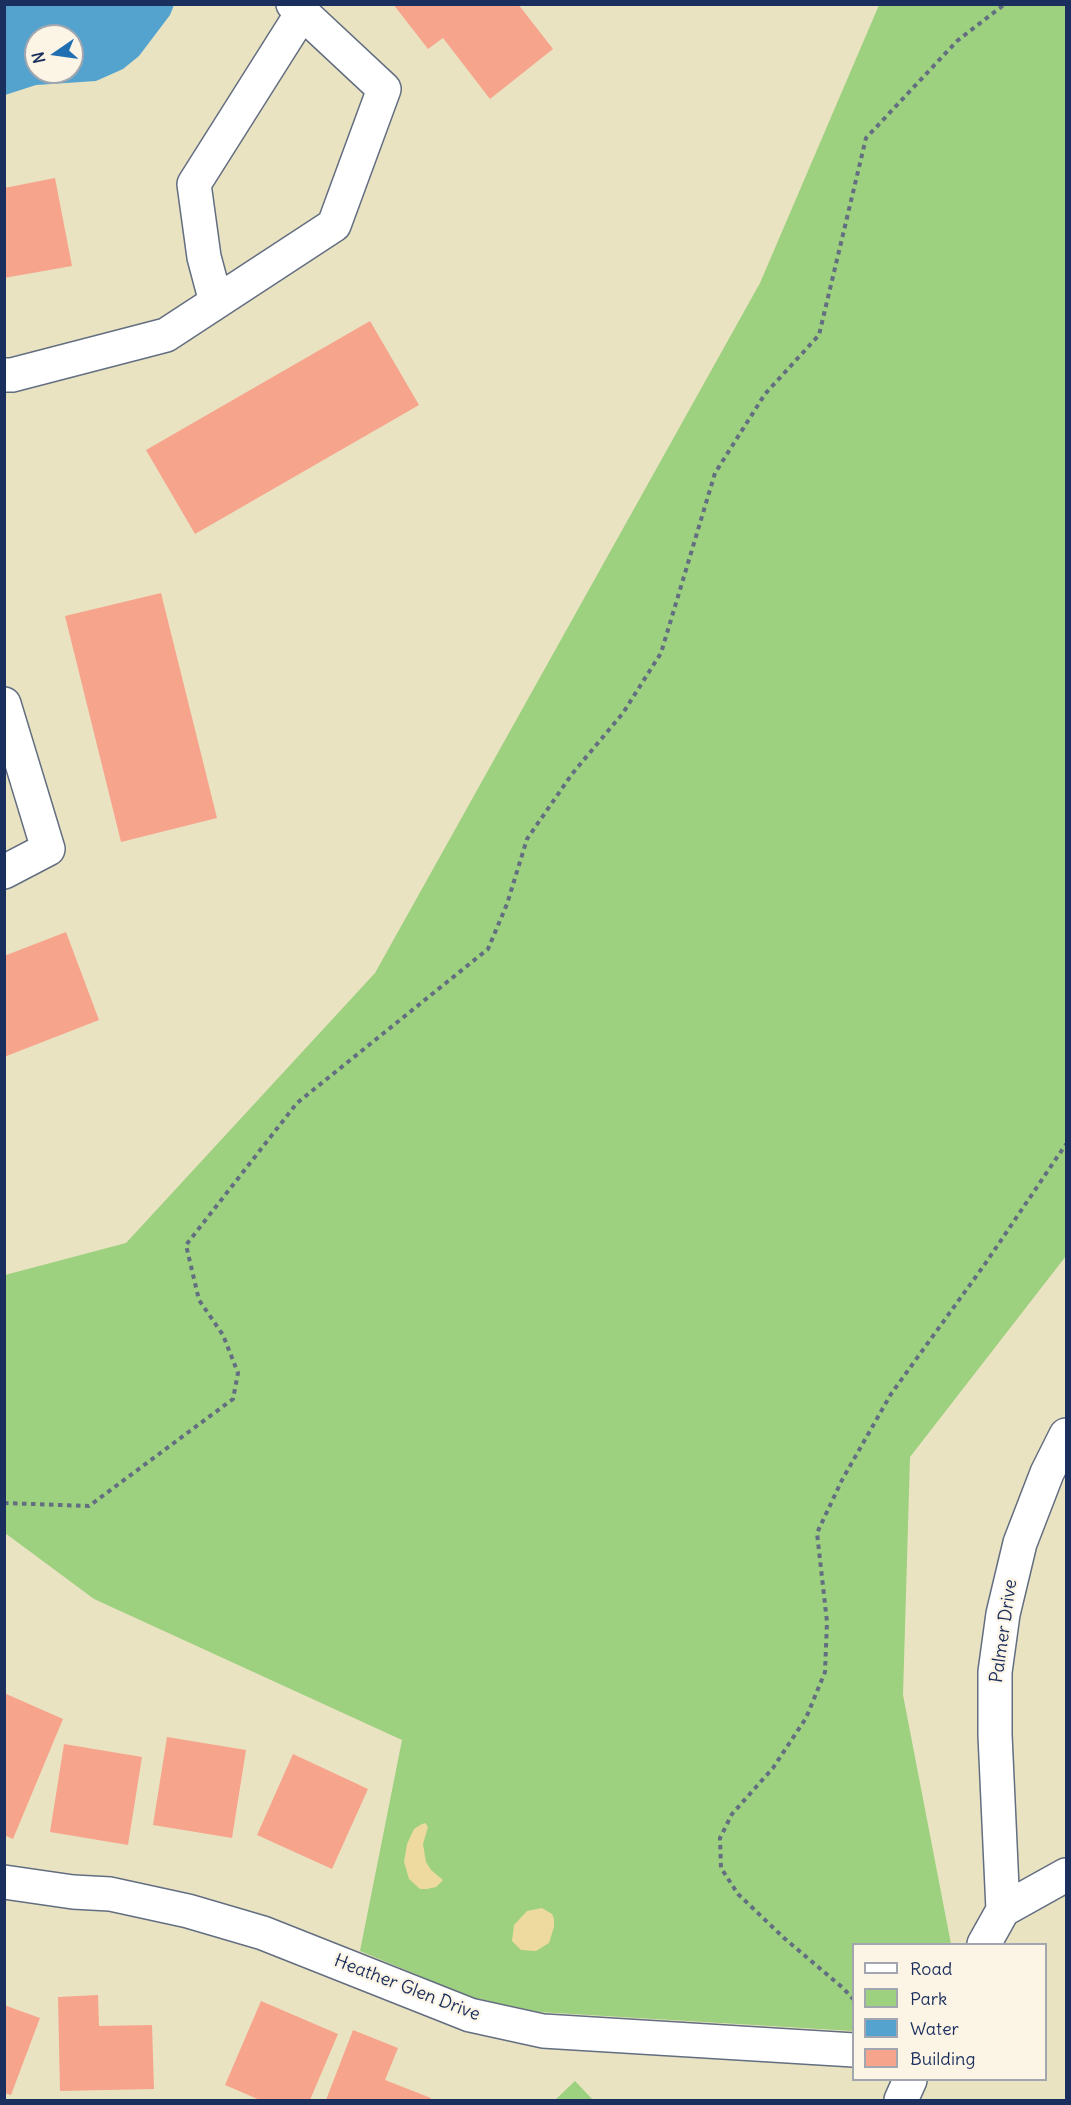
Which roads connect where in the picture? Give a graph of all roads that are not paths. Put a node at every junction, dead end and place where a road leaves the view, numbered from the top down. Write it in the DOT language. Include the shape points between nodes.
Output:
graph roads {
  1 [pos="297,9"];
  2 [pos="216,302"];
  3 [pos="4,375"];
  4 [pos="4,704"];
  5 [pos="4,872"];
  6 [pos="1066,1435"];
  7 [pos="1066,1875"];
  8 [pos="4,1882"];
  9 [pos="1003,1910"];
  10 [pos="985,1943"];
  11 [pos="852,2050"];
  12 [pos="909,2081"];
  13 [pos="901,2100"];
  1 -- 2 [label="street" via="194,184 204,257"];
  1 -- 2 [label="street" via="384,88 334,225"];
  2 -- 3 [label="street" via="166,335"];
  4 -- 5 [label="street" via="48,849"];
  6 -- 9 [label="street, Palmer Drive" via="1020,1543 1003,1614 995,1672"];
  7 -- 9 [label="street"];
  8 -- 11 [label="street, Heather Glen Drive" via="110,1894 188,1911 263,1933 470,2015 543,2031"];
  9 -- 10 [label="street"];
  12 -- 13 [label="street"];
}
